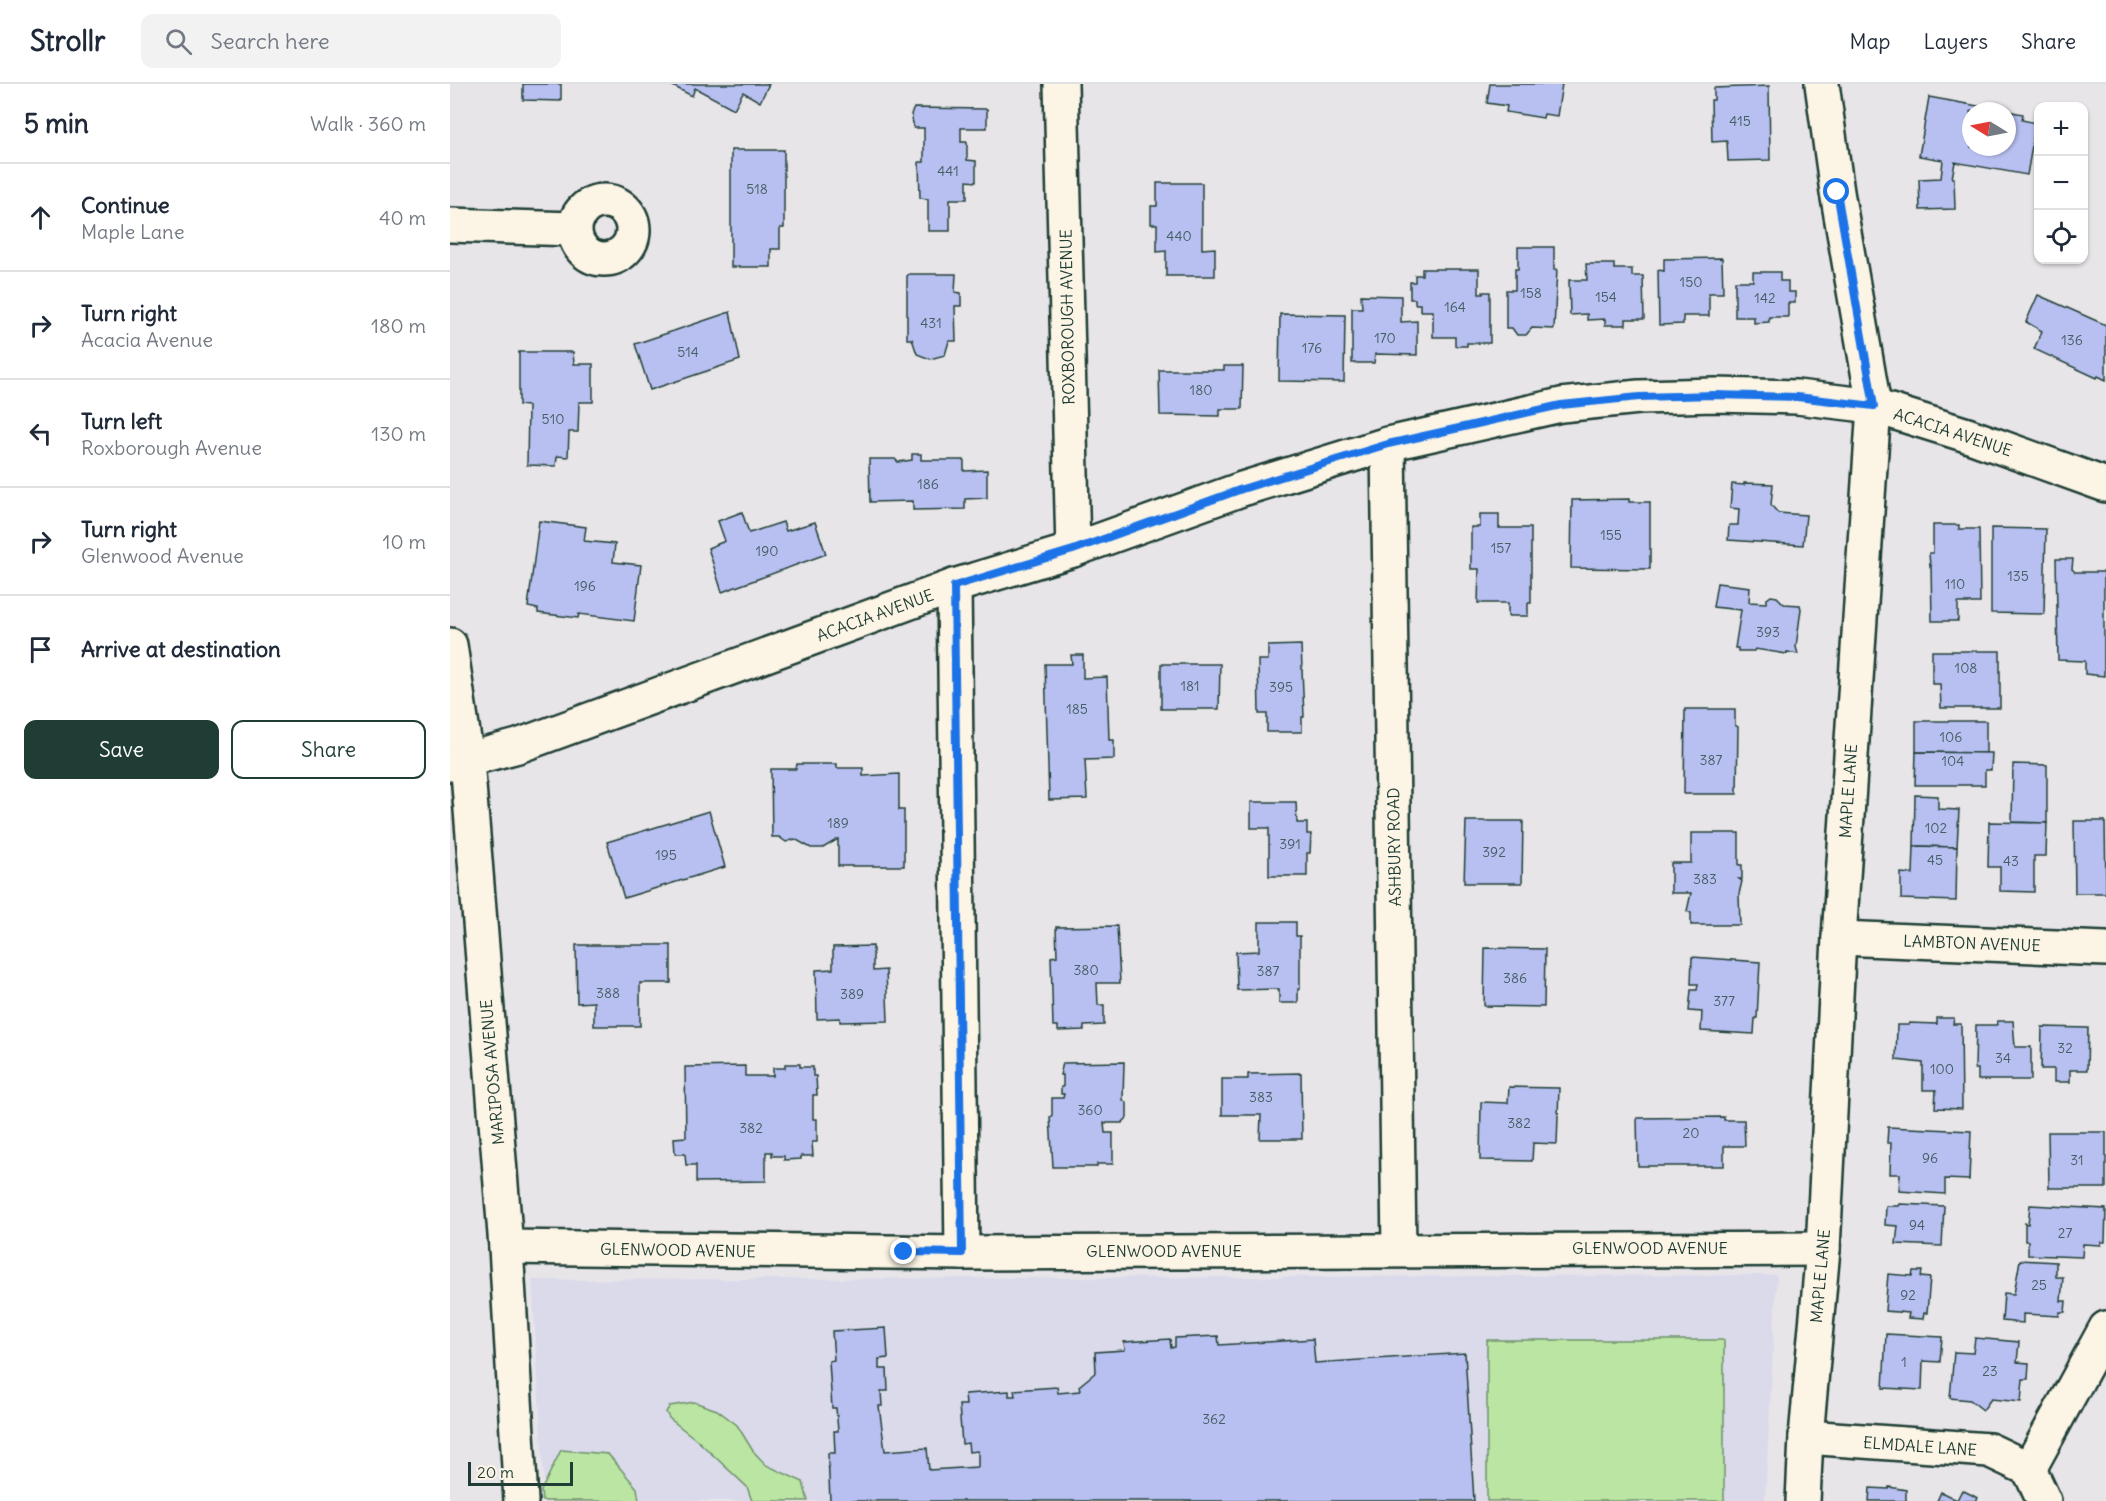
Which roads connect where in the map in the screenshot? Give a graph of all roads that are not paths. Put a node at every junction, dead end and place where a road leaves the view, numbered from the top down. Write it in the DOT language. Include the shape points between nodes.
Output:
graph roads {
  1 [pos="1061,84"];
  2 [pos="1822,84"];
  3 [pos="450,225"];
  4 [pos="574,229"];
  5 [pos="1874,406"];
  6 [pos="1388,444"];
  7 [pos="2106,485"];
  8 [pos="1073,550"];
  9 [pos="954,586"];
  10 [pos="450,645"];
  11 [pos="459,762"];
  12 [pos="1839,938"];
  13 [pos="2106,949"];
  14 [pos="506,1247"];
  15 [pos="1823,1249"];
  16 [pos="1399,1250"];
  17 [pos="962,1253"];
  18 [pos="2106,1328"];
  19 [pos="1806,1437"];
  20 [pos="2029,1469"];
  21 [pos="521,1501"];
  22 [pos="1803,1501"];
  23 [pos="2044,1501"];
  1 -- 8 [label="street, ROXBOROUGH AVENUE"];
  2 -- 5 [label="street, MAPLE LANE"];
  3 -- 4 [label="street"];
  5 -- 6 [label="street, ACACIA AVENUE" via="1797,397 1639,397 1561,405"];
  5 -- 7 [label="street, ACACIA AVENUE"];
  5 -- 12 [label="street, MAPLE LANE"];
  6 -- 8 [label="street, ACACIA AVENUE" via="1242,489"];
  6 -- 16 [label="street, ASHBURY ROAD"];
  8 -- 9 [label="street, ACACIA AVENUE"];
  9 -- 11 [label="street, ACACIA AVENUE" via="518,746"];
  9 -- 17 [label="street"];
  10 -- 11 [label="street, MARIPOSA AVENUE"];
  11 -- 14 [label="street, MARIPOSA AVENUE"];
  12 -- 13 [label="street, LAMBTON AVENUE"];
  12 -- 15 [label="street, MAPLE LANE"];
  14 -- 17 [label="street, GLENWOOD AVENUE"];
  14 -- 21 [label="street, MARIPOSA AVENUE"];
  15 -- 16 [label="street, GLENWOOD AVENUE"];
  15 -- 19 [label="street, MAPLE LANE"];
  16 -- 17 [label="street, GLENWOOD AVENUE"];
  18 -- 20 [label="street"];
  19 -- 20 [label="street, ELMDALE LANE" via="1989,1450"];
  19 -- 22 [label="street, MAPLE LANE"];
  20 -- 23 [label="street"];
}
